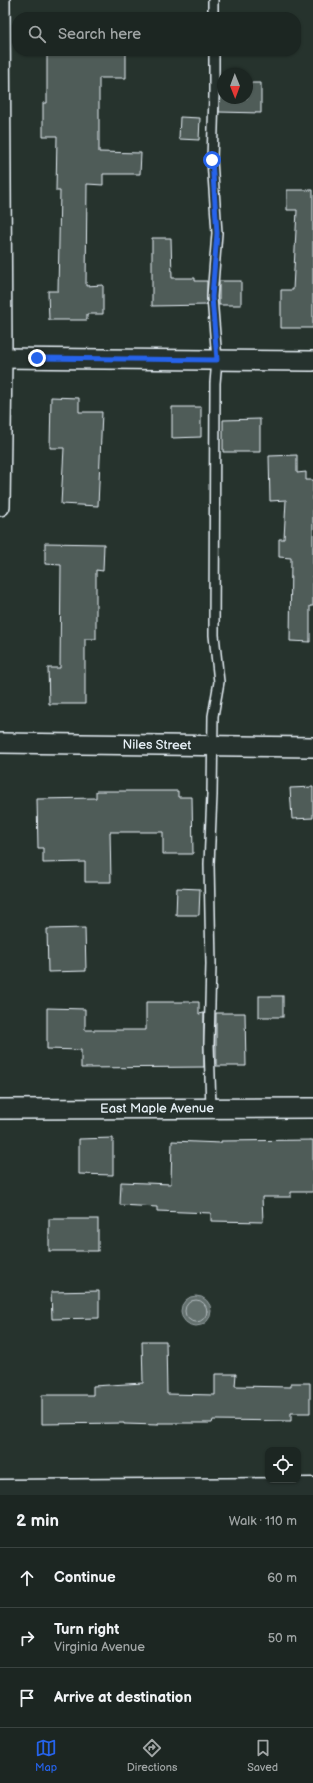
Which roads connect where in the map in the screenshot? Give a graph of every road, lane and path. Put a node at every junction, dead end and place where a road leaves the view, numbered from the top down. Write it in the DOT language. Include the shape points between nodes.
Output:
graph roads {
  1 [pos="0,0"];
  2 [pos="213,0"];
  3 [pos="213,12"];
  4 [pos="214,56"];
  5 [pos="1,358"];
  6 [pos="217,360"];
  7 [pos="313,361"];
  8 [pos="0,506"];
  9 [pos="0,743"];
  10 [pos="212,746"];
  11 [pos="313,747"];
  12 [pos="211,1108"];
  13 [pos="313,1108"];
  14 [pos="0,1109"];
  15 [pos="313,1489"];
  16 [pos="0,1491"];
  1 -- 5 [label="street"];
  2 -- 3 [label="lane"];
  4 -- 6 [label="lane" via="212,160 217,233 212,297"];
  5 -- 6 [label="street"];
  5 -- 8 [label="street"];
  6 -- 7 [label="street"];
  6 -- 10 [label="lane" via="214,635 219,682 213,716"];
  9 -- 10 [label="street, Niles Street"];
  10 -- 11 [label="street, Niles Street"];
  10 -- 12 [label="lane" via="209,864"];
  12 -- 13 [label="street, East Maple Avenue"];
  12 -- 14 [label="street, East Maple Avenue"];
  15 -- 16 [label="street"];
}
